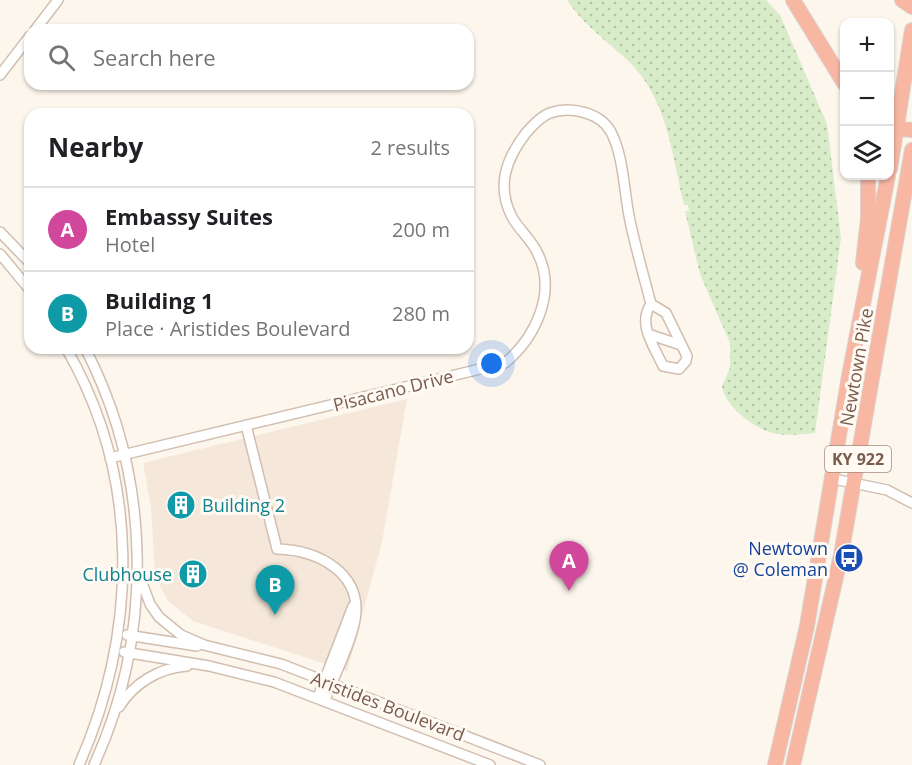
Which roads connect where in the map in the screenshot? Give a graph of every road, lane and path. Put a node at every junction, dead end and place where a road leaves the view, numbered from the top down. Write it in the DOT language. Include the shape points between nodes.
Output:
graph roads {
  1 [pos="58,0"];
  2 [pos="793,0"];
  3 [pos="902,0"];
  4 [pos="912,7"];
  5 [pos="40,24"];
  6 [pos="912,30"];
  7 [pos="24,44"];
  8 [pos="0,75"];
  9 [pos="840,76"];
  10 [pos="893,126"];
  11 [pos="894,128"];
  12 [pos="912,130"];
  13 [pos="912,150"];
  14 [pos="868,180"];
  15 [pos="887,180"];
  16 [pos="912,198"];
  17 [pos="0,232"];
  18 [pos="0,254"];
  19 [pos="24,257"];
  20 [pos="24,283"];
  21 [pos="651,304"];
  22 [pos="883,317"];
  23 [pos="648,334"];
  24 [pos="681,345"];
  25 [pos="69,354"];
  26 [pos="88,354"];
  27 [pos="849,376"];
  28 [pos="246,425"];
  29 [pos="124,455"];
  30 [pos="110,458"];
  31 [pos="834,479"];
  32 [pos="854,482"];
  33 [pos="912,503"];
  34 [pos="138,572"];
  35 [pos="119,633"];
  36 [pos="133,636"];
  37 [pos="117,650"];
  38 [pos="130,652"];
  39 [pos="234,652"];
  40 [pos="209,666"];
  41 [pos="328,682"];
  42 [pos="321,698"];
  43 [pos="114,714"];
  44 [pos="79,765"];
  45 [pos="94,765"];
  46 [pos="490,765"];
  47 [pos="540,765"];
  48 [pos="775,765"];
  49 [pos="793,765"];
  1 -- 5 [label="street"];
  2 -- 9 [label="highway"];
  3 -- 4 [label="highway"];
  6 -- 10 [label="highway"];
  7 -- 8 [label="street"];
  11 -- 12 [label="highway"];
  13 -- 22 [label="highway, Newtown Pike / KY 922"];
  14 -- 27 [label="highway" via="868,219"];
  15 -- 27 [label="highway, Newtown Pike / KY 922"];
  16 -- 22 [label="highway"];
  17 -- 19 [label="street"];
  18 -- 20 [label="street"];
  21 -- 23 [label="street" via="646,312"];
  21 -- 24 [label="street" via="666,313"];
  21 -- 28 [label="street, Pisacano Drive" via="610,131 600,120 575,110 549,113 530,128 513,150 502,187 512,217 538,254 545,287 537,322 516,353 505,363"];
  22 -- 32 [label="highway, Newtown Pike / KY 922"];
  23 -- 24 [label="street"];
  23 -- 24 [label="street" via="667,369 679,369 686,361"];
  25 -- 30 [label="street" via="93,404"];
  26 -- 29 [label="street"];
  27 -- 31 [label="highway, Newtown Pike / KY 922"];
  28 -- 29 [label="street, Pisacano Drive"];
  28 -- 41 [label="street" via="277,549 327,560 350,582 355,619"];
  29 -- 30 [label="street, Pisacano Drive"];
  29 -- 34 [label="street" via="136,525"];
  30 -- 35 [label="street" via="124,543"];
  31 -- 32 [label="street"];
  31 -- 48 [label="highway, Newtown Pike / KY 922" via="807,626"];
  32 -- 33 [label="street" via="887,490"];
  32 -- 49 [label="highway, Newtown Pike / KY 922" via="826,631"];
  34 -- 36 [label="street"];
  34 -- 39 [label="street, Aristides Boulevard" via="150,604 170,628 191,640"];
  35 -- 36 [label="street, Aristides Boulevard"];
  35 -- 37 [label="street"];
  36 -- 38 [label="street"];
  36 -- 39 [label="street, Aristides Boulevard"];
  37 -- 38 [label="street, Aristides Boulevard"];
  37 -- 44 [label="street" via="101,710"];
  38 -- 40 [label="street, Aristides Boulevard"];
  38 -- 43 [label="street"];
  39 -- 41 [label="street, Aristides Boulevard"];
  40 -- 42 [label="street, Aristides Boulevard"];
  40 -- 43 [label="street, Aristides Boulevard" via="184,666 152,676 131,691"];
  41 -- 42 [label="street"];
  41 -- 47 [label="street, Aristides Boulevard"];
  42 -- 46 [label="street, Aristides Boulevard"];
  43 -- 45 [label="street"];
}
